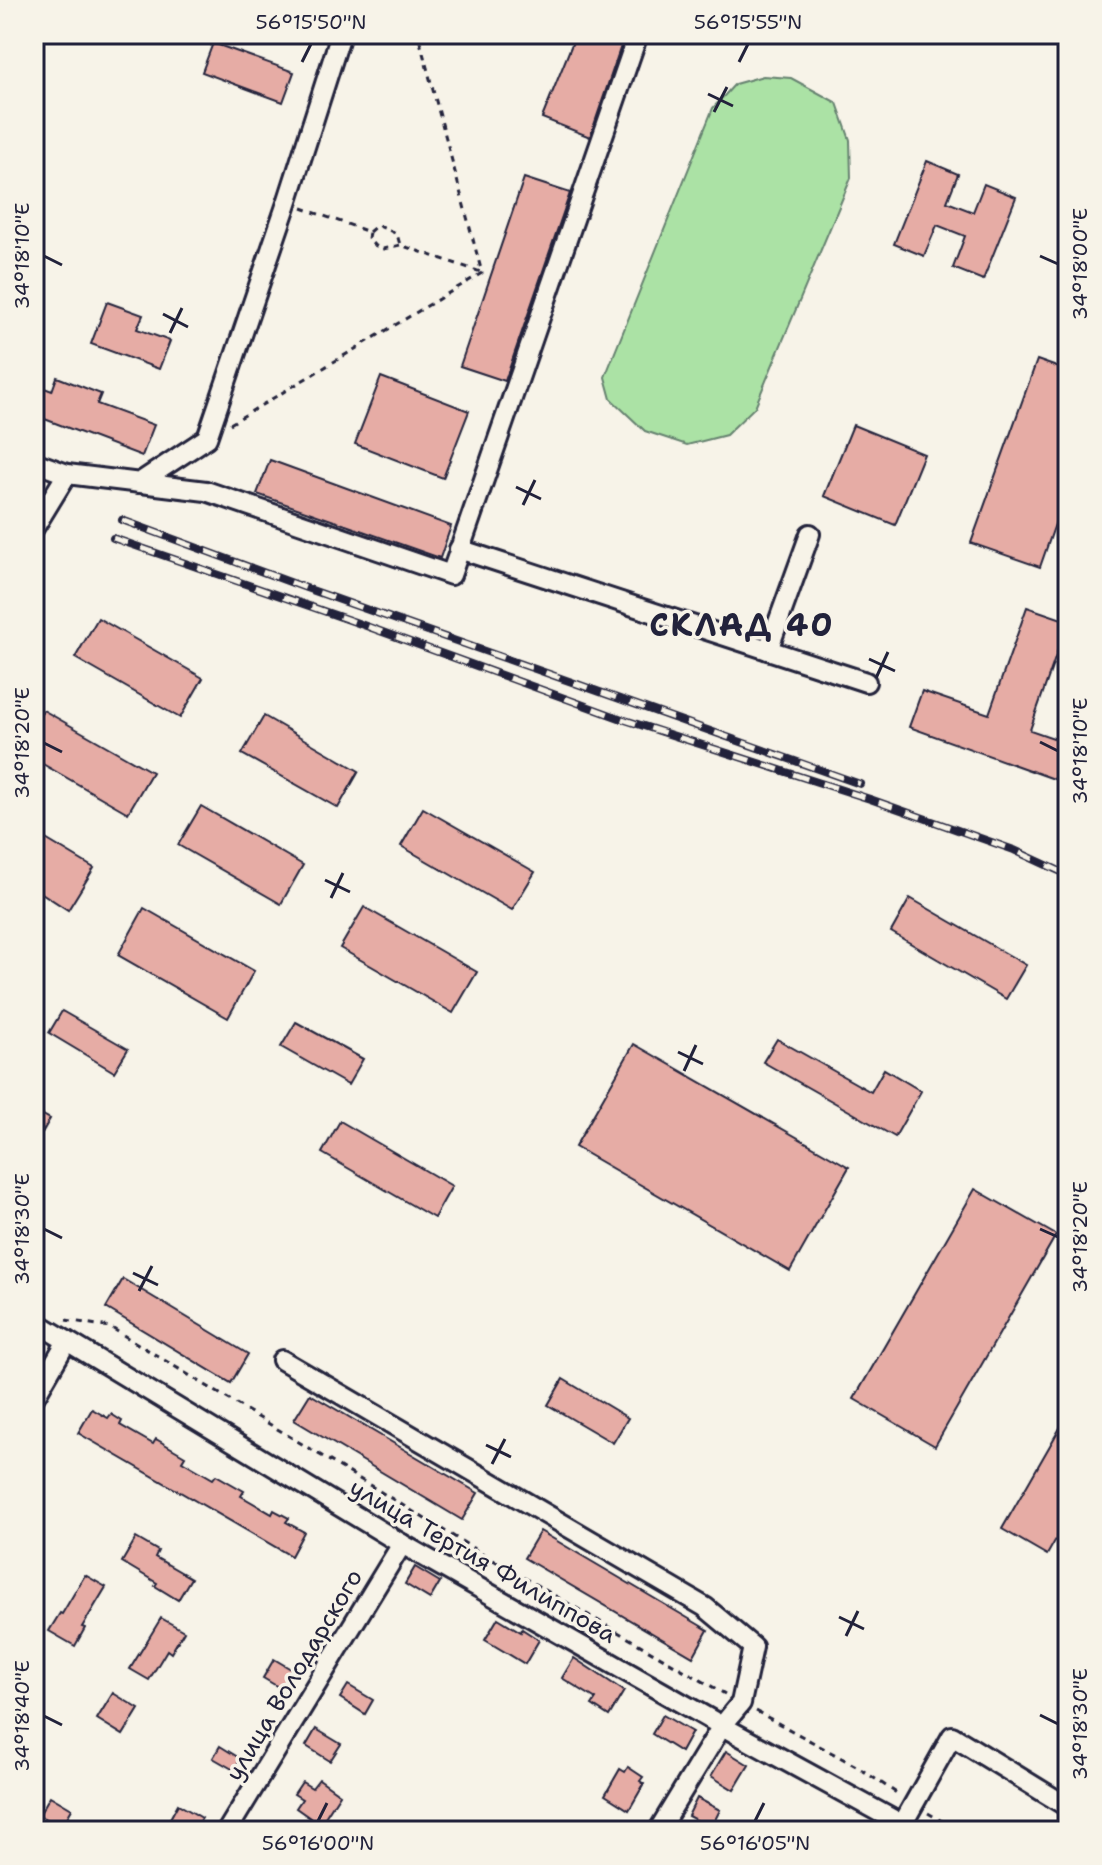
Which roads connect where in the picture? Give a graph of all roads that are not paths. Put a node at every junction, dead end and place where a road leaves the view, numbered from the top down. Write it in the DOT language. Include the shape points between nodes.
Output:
graph roads {
  1 [pos="341,34"];
  2 [pos="638,34"];
  3 [pos="34,462"];
  4 [pos="67,474"];
  5 [pos="139,483"];
  6 [pos="34,528"];
  7 [pos="810,534"];
  8 [pos="459,549"];
  9 [pos="768,650"];
  10 [pos="866,682"];
  11 [pos="34,1321"];
  12 [pos="67,1341"];
  13 [pos="282,1360"];
  14 [pos="34,1398"];
  15 [pos="402,1544"];
  16 [pos="722,1726"];
  17 [pos="1068,1807"];
  18 [pos="908,1828"];
  19 [pos="227,1831"];
  20 [pos="658,1831"];
  1 -- 5 [label="street" via="207,438"];
  2 -- 8 [label="street"];
  3 -- 4 [label="street"];
  4 -- 5 [label="street"];
  4 -- 6 [label="street"];
  5 -- 8 [label="street" via="206,491 451,575"];
  7 -- 9 [label="street"];
  8 -- 9 [label="street"];
  9 -- 10 [label="street"];
  11 -- 12 [label="street, улица Тертия Филиппова"];
  12 -- 14 [label="street"];
  12 -- 15 [label="street, улица Тертия Филиппова"];
  13 -- 16 [label="street" via="705,1607 753,1647 741,1703"];
  15 -- 16 [label="street, улица Тертия Филиппова"];
  15 -- 19 [label="street, улица Володарского"];
  16 -- 18 [label="street, улица Тертия Филиппова"];
  16 -- 20 [label="street"];
  17 -- 18 [label="street" via="952,1736 914,1804"];
}
